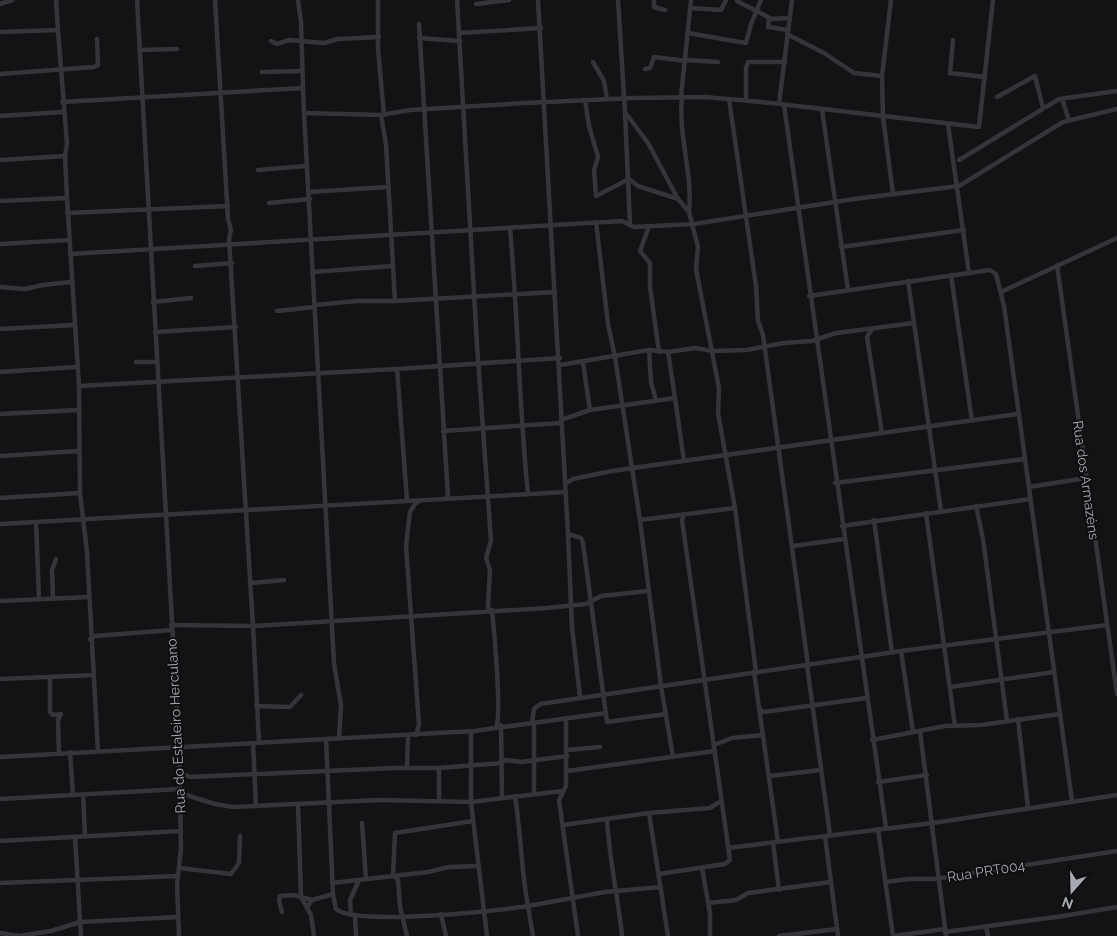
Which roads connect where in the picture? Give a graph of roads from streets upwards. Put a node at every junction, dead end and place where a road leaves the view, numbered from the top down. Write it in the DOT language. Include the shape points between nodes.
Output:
graph roads {
  1 [pos="12,0"];
  2 [pos="56,0"];
  3 [pos="137,0"];
  4 [pos="215,0"];
  5 [pos="298,0"];
  6 [pos="378,0"];
  7 [pos="457,0"];
  8 [pos="509,0"];
  9 [pos="538,0"];
  10 [pos="618,0"];
  11 [pos="654,0"];
  12 [pos="691,0"];
  13 [pos="726,0"];
  14 [pos="735,0"];
  15 [pos="761,0"];
  16 [pos="792,0"];
  17 [pos="891,0"];
  18 [pos="993,0"];
  19 [pos="0,4"];
  20 [pos="476,4"];
  21 [pos="690,8"];
  22 [pos="665,10"];
  23 [pos="758,10"];
  24 [pos="769,18"];
  25 [pos="790,18"];
  26 [pos="783,19"];
  27 [pos="419,24"];
  28 [pos="789,24"];
  29 [pos="541,28"];
  30 [pos="58,30"];
  31 [pos="0,32"];
  32 [pos="788,32"];
  33 [pos="459,33"];
  34 [pos="688,33"];
  35 [pos="379,37"];
  36 [pos="419,38"];
  37 [pos="97,39"];
  38 [pos="301,40"];
  39 [pos="953,40"];
  40 [pos="271,41"];
  41 [pos="460,41"];
  42 [pos="140,50"];
  43 [pos="177,50"];
  44 [pos="686,60"];
  45 [pos="593,62"];
  46 [pos="718,62"];
  47 [pos="785,62"];
  48 [pos="645,69"];
  49 [pos="60,71"];
  50 [pos="262,72"];
  51 [pos="302,72"];
  52 [pos="0,74"];
  53 [pos="882,76"];
  54 [pos="985,77"];
  55 [pos="303,88"];
  56 [pos="1117,91"];
  57 [pos="221,93"];
  58 [pos="682,97"];
  59 [pos="997,97"];
  60 [pos="142,98"];
  61 [pos="625,98"];
  62 [pos="607,99"];
  63 [pos="728,99"];
  64 [pos="1062,99"];
  65 [pos="586,100"];
  66 [pos="746,100"];
  67 [pos="62,102"];
  68 [pos="545,103"];
  69 [pos="781,105"];
  70 [pos="465,108"];
  71 [pos="1043,108"];
  72 [pos="424,109"];
  73 [pos="1117,109"];
  74 [pos="822,110"];
  75 [pos="63,112"];
  76 [pos="625,112"];
  77 [pos="304,113"];
  78 [pos="384,113"];
  79 [pos="0,116"];
  80 [pos="883,117"];
  81 [pos="1070,120"];
  82 [pos="948,124"];
  83 [pos="64,156"];
  84 [pos="0,160"];
  85 [pos="959,160"];
  86 [pos="306,166"];
  87 [pos="258,170"];
  88 [pos="628,179"];
  89 [pos="387,187"];
  90 [pos="956,187"];
  91 [pos="309,192"];
  92 [pos="893,194"];
  93 [pos="66,198"];
  94 [pos="310,199"];
  95 [pos="678,199"];
  96 [pos="0,201"];
  97 [pos="835,202"];
  98 [pos="269,203"];
  99 [pos="228,206"];
  100 [pos="798,208"];
  101 [pos="147,209"];
  102 [pos="689,212"];
  103 [pos="67,213"];
  104 [pos="746,217"];
  105 [pos="431,222"];
  106 [pos="596,222"];
  107 [pos="630,224"];
  108 [pos="694,224"];
  109 [pos="550,225"];
  110 [pos="649,226"];
  111 [pos="510,228"];
  112 [pos="472,230"];
  113 [pos="964,230"];
  114 [pos="440,232"];
  115 [pos="431,233"];
  116 [pos="391,235"];
  117 [pos="1117,238"];
  118 [pos="69,240"];
  119 [pos="311,240"];
  120 [pos="0,244"];
  121 [pos="231,245"];
  122 [pos="841,247"];
  123 [pos="150,251"];
  124 [pos="70,254"];
  125 [pos="232,263"];
  126 [pos="1057,265"];
  127 [pos="195,266"];
  128 [pos="393,266"];
  129 [pos="312,272"];
  130 [pos="970,272"];
  131 [pos="951,275"];
  132 [pos="71,282"];
  133 [pos="908,282"];
  134 [pos="0,287"];
  135 [pos="848,290"];
  136 [pos="555,292"];
  137 [pos="1001,292"];
  138 [pos="516,295"];
  139 [pos="809,296"];
  140 [pos="476,297"];
  141 [pos="191,298"];
  142 [pos="436,299"];
  143 [pos="395,301"];
  144 [pos="153,302"];
  145 [pos="315,306"];
  146 [pos="277,311"];
  147 [pos="914,323"];
  148 [pos="74,325"];
  149 [pos="236,327"];
  150 [pos="0,329"];
  151 [pos="872,329"];
  152 [pos="860,331"];
  153 [pos="155,332"];
  154 [pos="867,337"];
  155 [pos="816,340"];
  156 [pos="764,347"];
  157 [pos="649,350"];
  158 [pos="713,351"];
  159 [pos="659,352"];
  160 [pos="668,352"];
  161 [pos="615,357"];
  162 [pos="560,358"];
  163 [pos="520,360"];
  164 [pos="136,362"];
  165 [pos="157,362"];
  166 [pos="479,362"];
  167 [pos="582,363"];
  168 [pos="440,365"];
  169 [pos="560,365"];
  170 [pos="76,367"];
  171 [pos="397,368"];
  172 [pos="0,372"];
  173 [pos="319,373"];
  174 [pos="237,378"];
  175 [pos="158,382"];
  176 [pos="79,386"];
  177 [pos="675,398"];
  178 [pos="656,400"];
  179 [pos="622,405"];
  180 [pos="79,410"];
  181 [pos="590,410"];
  182 [pos="0,414"];
  183 [pos="1017,414"];
  184 [pos="561,421"];
  185 [pos="972,421"];
  186 [pos="521,426"];
  187 [pos="930,427"];
  188 [pos="484,428"];
  189 [pos="443,430"];
  190 [pos="882,434"];
  191 [pos="830,440"];
  192 [pos="778,448"];
  193 [pos="79,451"];
  194 [pos="726,455"];
  195 [pos="0,456"];
  196 [pos="1025,459"];
  197 [pos="684,461"];
  198 [pos="631,469"];
  199 [pos="935,470"];
  200 [pos="565,473"];
  201 [pos="1086,478"];
  202 [pos="573,479"];
  203 [pos="835,482"];
  204 [pos="566,483"];
  205 [pos="1028,487"];
  206 [pos="566,492"];
  207 [pos="80,493"];
  208 [pos="528,494"];
  209 [pos="487,496"];
  210 [pos="448,497"];
  211 [pos="0,498"];
  212 [pos="425,499"];
  213 [pos="1030,499"];
  214 [pos="401,500"];
  215 [pos="407,500"];
  216 [pos="326,505"];
  217 [pos="976,506"];
  218 [pos="735,508"];
  219 [pos="941,510"];
  220 [pos="245,511"];
  221 [pos="410,512"];
  222 [pos="926,513"];
  223 [pos="684,514"];
  224 [pos="166,515"];
  225 [pos="678,515"];
  226 [pos="640,520"];
  227 [pos="682,520"];
  228 [pos="874,520"];
  229 [pos="82,521"];
  230 [pos="36,522"];
  231 [pos="0,524"];
  232 [pos="842,526"];
  233 [pos="568,534"];
  234 [pos="844,539"];
  235 [pos="793,546"];
  236 [pos="56,559"];
  237 [pos="284,580"];
  238 [pos="250,583"];
  239 [pos="648,591"];
  240 [pos="590,593"];
  241 [pos="601,596"];
  242 [pos="89,597"];
  243 [pos="53,598"];
  244 [pos="39,599"];
  245 [pos="0,601"];
  246 [pos="591,602"];
  247 [pos="572,605"];
  248 [pos="492,610"];
  249 [pos="411,617"];
  250 [pos="332,621"];
  251 [pos="1107,624"];
  252 [pos="253,626"];
  253 [pos="171,628"];
  254 [pos="1049,632"];
  255 [pos="90,633"];
  256 [pos="96,636"];
  257 [pos="995,638"];
  258 [pos="90,639"];
  259 [pos="944,646"];
  260 [pos="901,651"];
  261 [pos="892,653"];
  262 [pos="860,657"];
  263 [pos="807,665"];
  264 [pos="796,666"];
  265 [pos="755,672"];
  266 [pos="1054,672"];
  267 [pos="807,674"];
  268 [pos="94,675"];
  269 [pos="50,678"];
  270 [pos="0,679"];
  271 [pos="704,679"];
  272 [pos="1003,680"];
  273 [pos="660,686"];
  274 [pos="950,687"];
  275 [pos="578,692"];
  276 [pos="603,694"];
  277 [pos="1117,694"];
  278 [pos="301,695"];
  279 [pos="580,697"];
  280 [pos="574,698"];
  281 [pos="866,698"];
  282 [pos="812,705"];
  283 [pos="256,706"];
  284 [pos="759,709"];
  285 [pos="764,712"];
  286 [pos="606,713"];
  287 [pos="666,714"];
  288 [pos="1060,714"];
  289 [pos="761,717"];
  290 [pos="566,718"];
  291 [pos="1018,720"];
  292 [pos="1007,721"];
  293 [pos="499,722"];
  294 [pos="533,723"];
  295 [pos="419,725"];
  296 [pos="955,726"];
  297 [pos="496,728"];
  298 [pos="502,728"];
  299 [pos="920,731"];
  300 [pos="471,732"];
  301 [pos="913,732"];
  302 [pos="424,734"];
  303 [pos="408,735"];
  304 [pos="416,735"];
  305 [pos="763,736"];
  306 [pos="339,738"];
  307 [pos="326,739"];
  308 [pos="872,740"];
  309 [pos="259,742"];
  310 [pos="253,743"];
  311 [pos="179,746"];
  312 [pos="600,747"];
  313 [pos="715,748"];
  314 [pos="98,751"];
  315 [pos="70,752"];
  316 [pos="59,753"];
  317 [pos="567,753"];
  318 [pos="0,757"];
  319 [pos="673,757"];
  320 [pos="534,760"];
  321 [pos="502,762"];
  322 [pos="471,765"];
  323 [pos="407,768"];
  324 [pos="439,768"];
  325 [pos="820,770"];
  326 [pos="329,771"];
  327 [pos="567,771"];
  328 [pos="179,772"];
  329 [pos="255,775"];
  330 [pos="927,775"];
  331 [pos="770,776"];
  332 [pos="190,777"];
  333 [pos="878,782"];
  334 [pos="180,784"];
  335 [pos="180,791"];
  336 [pos="563,791"];
  337 [pos="83,794"];
  338 [pos="534,794"];
  339 [pos="73,795"];
  340 [pos="1117,795"];
  341 [pos="515,796"];
  342 [pos="502,798"];
  343 [pos="0,799"];
  344 [pos="439,801"];
  345 [pos="720,801"];
  346 [pos="1072,801"];
  347 [pos="330,802"];
  348 [pos="462,802"];
  349 [pos="471,802"];
  350 [pos="298,804"];
  351 [pos="256,806"];
  352 [pos="710,808"];
  353 [pos="1028,808"];
  354 [pos="471,810"];
  355 [pos="722,812"];
  356 [pos="649,813"];
  357 [pos="607,819"];
  358 [pos="472,821"];
  359 [pos="933,822"];
  360 [pos="362,823"];
  361 [pos="563,825"];
  362 [pos="886,828"];
  363 [pos="878,829"];
  364 [pos="181,831"];
  365 [pos="830,835"];
  366 [pos="85,836"];
  367 [pos="240,836"];
  368 [pos="825,836"];
  369 [pos="76,837"];
  370 [pos="0,841"];
  371 [pos="775,843"];
  372 [pos="728,848"];
  373 [pos="1117,851"];
  374 [pos="478,866"];
  375 [pos="179,868"];
  376 [pos="702,868"];
  377 [pos="659,874"];
  378 [pos="178,876"];
  379 [pos="396,876"];
  380 [pos="940,878"];
  381 [pos="79,879"];
  382 [pos="360,880"];
  383 [pos="366,880"];
  384 [pos="831,882"];
  385 [pos="885,882"];
  386 [pos="0,883"];
  387 [pos="332,883"];
  388 [pos="660,887"];
  389 [pos="779,890"];
  390 [pos="617,892"];
  391 [pos="333,894"];
  392 [pos="301,897"];
  393 [pos="572,899"];
  394 [pos="312,900"];
  395 [pos="708,903"];
  396 [pos="528,906"];
  397 [pos="307,907"];
  398 [pos="1117,907"];
  399 [pos="483,910"];
  400 [pos="282,912"];
  401 [pos="442,914"];
  402 [pos="353,916"];
  403 [pos="178,917"];
  404 [pos="403,917"];
  405 [pos="80,922"];
  406 [pos="986,926"];
  407 [pos="837,929"];
  408 [pos="945,932"];
  409 [pos="0,933"];
  410 [pos="27,935"];
  411 [pos="794,935"];
  412 [pos="81,936"];
  413 [pos="179,936"];
  414 [pos="314,936"];
  415 [pos="356,936"];
  416 [pos="407,936"];
  417 [pos="446,936"];
  418 [pos="487,936"];
  419 [pos="533,936"];
  420 [pos="578,936"];
  421 [pos="622,936"];
  422 [pos="668,936"];
  423 [pos="710,936"];
  424 [pos="779,936"];
  425 [pos="838,936"];
  426 [pos="893,936"];
  427 [pos="988,936"];
  1 -- 19 [label="street"];
  2 -- 30 [label="street"];
  3 -- 42 [label="street, Rua do Estaleiro Herculano"];
  4 -- 57 [label="street"];
  5 -- 38 [label="street"];
  6 -- 35 [label="street"];
  7 -- 33 [label="street"];
  8 -- 20 [label="street"];
  9 -- 29 [label="street"];
  10 -- 61 [label="street"];
  11 -- 22 [label="street" via="654,7"];
  12 -- 21 [label="street"];
  13 -- 21 [label="street" via="721,10"];
  14 -- 23 [label="street"];
  15 -- 23 [label="street"];
  16 -- 25 [label="street"];
  17 -- 53 [label="street"];
  18 -- 54 [label="street"];
  21 -- 34 [label="street"];
  23 -- 24 [label="street"];
  23 -- 34 [label="street" via="746,43"];
  24 -- 26 [label="street"];
  24 -- 32 [label="street" via="768,28"];
  25 -- 26 [label="street"];
  25 -- 28 [label="street"];
  26 -- 28 [label="street"];
  27 -- 36 [label="street"];
  28 -- 32 [label="street"];
  29 -- 33 [label="street"];
  29 -- 68 [label="street"];
  30 -- 31 [label="street"];
  30 -- 49 [label="street"];
  32 -- 47 [label="street"];
  32 -- 53 [label="street" via="854,73"];
  33 -- 41 [label="street"];
  34 -- 44 [label="street"];
  35 -- 38 [label="street" via="324,43"];
  35 -- 78 [label="street"];
  36 -- 41 [label="street"];
  36 -- 72 [label="street"];
  37 -- 49 [label="street" via="98,65"];
  38 -- 40 [label="street" via="277,44"];
  38 -- 51 [label="street"];
  39 -- 54 [label="street" via="950,73"];
  41 -- 70 [label="street"];
  42 -- 43 [label="street"];
  42 -- 60 [label="street, Rua do Estaleiro Herculano"];
  44 -- 46 [label="street"];
  44 -- 48 [label="street" via="654,57 650,68"];
  44 -- 58 [label="street"];
  45 -- 62 [label="street" via="604,81"];
  47 -- 66 [label="street" via="748,62"];
  47 -- 69 [label="street"];
  49 -- 52 [label="street"];
  49 -- 67 [label="street"];
  50 -- 51 [label="street"];
  51 -- 55 [label="street"];
  53 -- 80 [label="street"];
  54 -- 82 [label="street" via="979,127"];
  55 -- 57 [label="street"];
  55 -- 77 [label="street"];
  56 -- 64 [label="street"];
  57 -- 60 [label="street"];
  57 -- 99 [label="street"];
  58 -- 61 [label="street"];
  58 -- 63 [label="street"];
  58 -- 102 [label="street" via="682,128 691,198"];
  59 -- 71 [label="street" via="1035,76"];
  60 -- 67 [label="street"];
  60 -- 101 [label="street, Rua do Estaleiro Herculano"];
  61 -- 62 [label="street"];
  61 -- 76 [label="street"];
  62 -- 65 [label="street"];
  63 -- 66 [label="street"];
  63 -- 104 [label="street"];
  64 -- 71 [label="street"];
  64 -- 81 [label="street"];
  65 -- 68 [label="street"];
  65 -- 88 [label="street" via="598,157 594,170 596,196"];
  66 -- 69 [label="street"];
  67 -- 75 [label="street"];
  68 -- 70 [label="street"];
  68 -- 109 [label="street"];
  69 -- 74 [label="street"];
  69 -- 100 [label="street"];
  70 -- 72 [label="street"];
  70 -- 112 [label="street"];
  71 -- 85 [label="street"];
  72 -- 78 [label="street"];
  72 -- 105 [label="street"];
  73 -- 81 [label="street"];
  74 -- 80 [label="street"];
  74 -- 97 [label="street"];
  75 -- 79 [label="street"];
  75 -- 83 [label="street" via="67,144"];
  76 -- 88 [label="street"];
  76 -- 95 [label="street" via="648,143"];
  77 -- 78 [label="street"];
  77 -- 86 [label="street"];
  78 -- 89 [label="street"];
  80 -- 82 [label="street"];
  80 -- 92 [label="street"];
  81 -- 90 [label="street"];
  82 -- 90 [label="street"];
  83 -- 84 [label="street"];
  83 -- 93 [label="street"];
  86 -- 87 [label="street"];
  86 -- 91 [label="street"];
  88 -- 95 [label="street" via="638,186"];
  88 -- 107 [label="street"];
  89 -- 91 [label="street"];
  89 -- 116 [label="street"];
  90 -- 92 [label="street"];
  90 -- 113 [label="street"];
  91 -- 94 [label="street"];
  92 -- 97 [label="street"];
  93 -- 96 [label="street"];
  93 -- 103 [label="street"];
  94 -- 98 [label="street"];
  94 -- 119 [label="street"];
  95 -- 102 [label="street"];
  97 -- 100 [label="street"];
  97 -- 122 [label="street"];
  99 -- 101 [label="street"];
  99 -- 121 [label="street"];
  100 -- 104 [label="street"];
  100 -- 139 [label="street"];
  101 -- 103 [label="street"];
  101 -- 123 [label="street, Rua do Estaleiro Herculano"];
  102 -- 108 [label="street"];
  103 -- 118 [label="street"];
  104 -- 108 [label="street"];
  104 -- 156 [label="street"];
  105 -- 114 [label="street"];
  105 -- 115 [label="street"];
  106 -- 107 [label="street" via="622,221"];
  106 -- 109 [label="street"];
  106 -- 161 [label="street"];
  107 -- 110 [label="street"];
  108 -- 110 [label="street"];
  108 -- 158 [label="street" via="698,247 696,269"];
  109 -- 111 [label="street"];
  109 -- 136 [label="street"];
  110 -- 159 [label="street" via="640,251 650,263"];
  111 -- 112 [label="street"];
  111 -- 138 [label="street"];
  112 -- 114 [label="street"];
  112 -- 140 [label="street"];
  113 -- 122 [label="street"];
  113 -- 130 [label="street"];
  114 -- 115 [label="street"];
  115 -- 116 [label="street"];
  115 -- 142 [label="street"];
  116 -- 119 [label="street"];
  116 -- 128 [label="street"];
  117 -- 126 [label="street"];
  118 -- 120 [label="street"];
  118 -- 124 [label="street"];
  119 -- 121 [label="street"];
  119 -- 129 [label="street"];
  121 -- 123 [label="street"];
  121 -- 125 [label="street"];
  122 -- 135 [label="street"];
  123 -- 124 [label="street"];
  123 -- 144 [label="street, Rua do Estaleiro Herculano"];
  124 -- 132 [label="street"];
  125 -- 127 [label="street"];
  125 -- 149 [label="street"];
  126 -- 137 [label="street"];
  126 -- 201 [label="street, Rua dos Armazéns"];
  128 -- 129 [label="street"];
  128 -- 143 [label="street"];
  129 -- 145 [label="street"];
  130 -- 131 [label="street"];
  130 -- 137 [label="street" via="995,271"];
  131 -- 133 [label="street"];
  131 -- 185 [label="street"];
  132 -- 134 [label="street" via="25,289"];
  132 -- 148 [label="street"];
  133 -- 135 [label="street"];
  133 -- 147 [label="street"];
  135 -- 139 [label="street"];
  136 -- 138 [label="street"];
  136 -- 162 [label="street"];
  137 -- 183 [label="street"];
  138 -- 140 [label="street"];
  138 -- 163 [label="street"];
  139 -- 155 [label="street"];
  140 -- 142 [label="street"];
  140 -- 166 [label="street"];
  141 -- 144 [label="street"];
  142 -- 143 [label="street"];
  142 -- 168 [label="street"];
  143 -- 145 [label="street"];
  144 -- 153 [label="street, Rua do Estaleiro Herculano"];
  145 -- 146 [label="street"];
  145 -- 173 [label="street"];
  147 -- 151 [label="street"];
  147 -- 187 [label="street"];
  148 -- 150 [label="street"];
  148 -- 170 [label="street"];
  149 -- 153 [label="street"];
  149 -- 174 [label="street"];
  151 -- 152 [label="street"];
  151 -- 154 [label="street"];
  152 -- 154 [label="street"];
  152 -- 155 [label="street"];
  153 -- 165 [label="street, Rua do Estaleiro Herculano"];
  154 -- 190 [label="street"];
  155 -- 156 [label="street"];
  155 -- 191 [label="street"];
  156 -- 158 [label="street"];
  156 -- 192 [label="street"];
  157 -- 159 [label="street"];
  157 -- 161 [label="street"];
  157 -- 178 [label="street"];
  158 -- 160 [label="street" via="695,348"];
  158 -- 194 [label="street" via="719,392 718,413"];
  159 -- 160 [label="street"];
  160 -- 177 [label="street"];
  161 -- 167 [label="street"];
  161 -- 179 [label="street"];
  162 -- 163 [label="street"];
  162 -- 169 [label="street"];
  163 -- 166 [label="street"];
  163 -- 186 [label="street"];
  164 -- 165 [label="street"];
  165 -- 175 [label="street, Rua do Estaleiro Herculano"];
  166 -- 168 [label="street"];
  166 -- 188 [label="street"];
  167 -- 169 [label="street"];
  167 -- 181 [label="street"];
  168 -- 171 [label="street"];
  168 -- 189 [label="street"];
  169 -- 184 [label="street"];
  170 -- 172 [label="street"];
  170 -- 176 [label="street"];
  171 -- 173 [label="street"];
  171 -- 215 [label="street"];
  173 -- 174 [label="street"];
  173 -- 216 [label="street"];
  174 -- 175 [label="street"];
  174 -- 220 [label="street"];
  175 -- 176 [label="street"];
  175 -- 224 [label="street, Rua do Estaleiro Herculano"];
  176 -- 180 [label="street"];
  177 -- 178 [label="street"];
  177 -- 197 [label="street"];
  178 -- 179 [label="street"];
  179 -- 181 [label="street"];
  179 -- 198 [label="street"];
  180 -- 182 [label="street"];
  180 -- 193 [label="street"];
  181 -- 184 [label="street"];
  183 -- 185 [label="street"];
  183 -- 196 [label="street"];
  184 -- 186 [label="street"];
  184 -- 200 [label="street"];
  185 -- 187 [label="street"];
  186 -- 188 [label="street"];
  186 -- 208 [label="street"];
  187 -- 190 [label="street"];
  187 -- 199 [label="street"];
  188 -- 189 [label="street"];
  188 -- 209 [label="street"];
  189 -- 210 [label="street"];
  190 -- 191 [label="street"];
  191 -- 192 [label="street"];
  191 -- 203 [label="street"];
  192 -- 194 [label="street"];
  192 -- 235 [label="street"];
  193 -- 195 [label="street"];
  193 -- 207 [label="street"];
  194 -- 197 [label="street"];
  194 -- 218 [label="street"];
  196 -- 199 [label="street"];
  196 -- 205 [label="street"];
  197 -- 198 [label="street"];
  198 -- 202 [label="street"];
  198 -- 226 [label="street"];
  199 -- 203 [label="street"];
  199 -- 219 [label="street"];
  200 -- 202 [label="street"];
  200 -- 204 [label="street"];
  201 -- 205 [label="street"];
  201 -- 251 [label="street, Rua dos Armazéns"];
  202 -- 204 [label="street"];
  203 -- 232 [label="street"];
  204 -- 206 [label="street"];
  205 -- 213 [label="street"];
  206 -- 208 [label="street"];
  206 -- 233 [label="street"];
  207 -- 211 [label="street"];
  207 -- 229 [label="street"];
  208 -- 209 [label="street"];
  209 -- 210 [label="street"];
  209 -- 248 [label="street" via="491,541 486,558 490,570 488,609"];
  210 -- 212 [label="street"];
  212 -- 215 [label="street"];
  212 -- 221 [label="street" via="416,503"];
  213 -- 217 [label="street"];
  213 -- 254 [label="street"];
  214 -- 215 [label="street"];
  214 -- 216 [label="street"];
  214 -- 221 [label="street"];
  216 -- 220 [label="street"];
  216 -- 250 [label="street"];
  217 -- 219 [label="street"];
  217 -- 257 [label="street"];
  218 -- 223 [label="street"];
  218 -- 265 [label="street"];
  219 -- 222 [label="street"];
  220 -- 224 [label="street"];
  220 -- 238 [label="street"];
  221 -- 249 [label="street" via="406,546"];
  222 -- 228 [label="street"];
  222 -- 259 [label="street"];
  223 -- 225 [label="street"];
  223 -- 227 [label="street"];
  224 -- 229 [label="street"];
  224 -- 253 [label="street, Rua do Estaleiro Herculano"];
  225 -- 226 [label="street"];
  225 -- 227 [label="street"];
  226 -- 239 [label="street"];
  227 -- 271 [label="street"];
  228 -- 232 [label="street"];
  228 -- 261 [label="street"];
  229 -- 230 [label="street"];
  229 -- 242 [label="street"];
  230 -- 231 [label="street"];
  230 -- 244 [label="street"];
  232 -- 234 [label="street"];
  233 -- 240 [label="street" via="582,540"];
  233 -- 247 [label="street"];
  234 -- 235 [label="street"];
  234 -- 262 [label="street"];
  235 -- 263 [label="street"];
  236 -- 243 [label="street" via="52,570"];
  237 -- 238 [label="street"];
  238 -- 252 [label="street"];
  239 -- 241 [label="street"];
  239 -- 273 [label="street"];
  240 -- 241 [label="street"];
  240 -- 246 [label="street"];
  241 -- 246 [label="street"];
  242 -- 243 [label="street"];
  242 -- 255 [label="street"];
  243 -- 244 [label="street"];
  244 -- 245 [label="street"];
  246 -- 247 [label="street"];
  246 -- 276 [label="street"];
  247 -- 248 [label="street"];
  247 -- 275 [label="street"];
  248 -- 249 [label="street"];
  248 -- 293 [label="street"];
  249 -- 250 [label="street"];
  249 -- 295 [label="street"];
  250 -- 252 [label="street"];
  250 -- 306 [label="street" via="335,673 341,705"];
  251 -- 254 [label="street"];
  251 -- 277 [label="street, Rua dos Armazéns"];
  252 -- 253 [label="street"];
  252 -- 283 [label="street"];
  253 -- 256 [label="street"];
  253 -- 311 [label="street, Rua do Estaleiro Herculano"];
  254 -- 257 [label="street"];
  254 -- 266 [label="street"];
  255 -- 256 [label="street"];
  255 -- 258 [label="street"];
  256 -- 258 [label="street"];
  257 -- 259 [label="street"];
  257 -- 272 [label="street"];
  258 -- 268 [label="street"];
  259 -- 260 [label="street"];
  259 -- 274 [label="street"];
  260 -- 261 [label="street"];
  260 -- 301 [label="street"];
  261 -- 262 [label="street"];
  262 -- 263 [label="street"];
  262 -- 281 [label="street"];
  263 -- 264 [label="street"];
  263 -- 267 [label="street"];
  264 -- 265 [label="street"];
  264 -- 267 [label="street"];
  265 -- 271 [label="street"];
  265 -- 284 [label="street"];
  266 -- 272 [label="street"];
  266 -- 288 [label="street"];
  267 -- 282 [label="street"];
  268 -- 269 [label="street"];
  268 -- 314 [label="street"];
  269 -- 270 [label="street"];
  269 -- 316 [label="street" via="50,711 51,714 60,714"];
  271 -- 273 [label="street"];
  271 -- 313 [label="street"];
  272 -- 274 [label="street"];
  272 -- 292 [label="street"];
  273 -- 276 [label="street"];
  273 -- 287 [label="street"];
  274 -- 296 [label="street"];
  275 -- 279 [label="street"];
  275 -- 280 [label="street"];
  276 -- 279 [label="street"];
  276 -- 286 [label="street"];
  278 -- 283 [label="street" via="290,707"];
  279 -- 280 [label="street"];
  280 -- 294 [label="street" via="538,705 534,709"];
  281 -- 282 [label="street"];
  281 -- 308 [label="street"];
  282 -- 285 [label="street"];
  282 -- 325 [label="street"];
  283 -- 309 [label="street"];
  284 -- 285 [label="street"];
  284 -- 289 [label="street"];
  285 -- 289 [label="street"];
  286 -- 287 [label="street" via="608,723"];
  286 -- 290 [label="street"];
  287 -- 319 [label="street"];
  288 -- 291 [label="street"];
  288 -- 346 [label="street"];
  289 -- 305 [label="street"];
  290 -- 294 [label="street"];
  290 -- 317 [label="street"];
  291 -- 292 [label="street"];
  291 -- 353 [label="street"];
  292 -- 296 [label="street"];
  293 -- 297 [label="street"];
  293 -- 298 [label="street"];
  294 -- 298 [label="street"];
  294 -- 320 [label="street"];
  295 -- 302 [label="street"];
  295 -- 304 [label="street"];
  296 -- 299 [label="street"];
  297 -- 298 [label="street"];
  297 -- 300 [label="street"];
  298 -- 321 [label="street"];
  299 -- 301 [label="street"];
  299 -- 330 [label="street"];
  300 -- 302 [label="street"];
  300 -- 322 [label="street"];
  301 -- 308 [label="street"];
  302 -- 304 [label="street"];
  303 -- 304 [label="street"];
  303 -- 306 [label="street"];
  303 -- 323 [label="street"];
  305 -- 313 [label="street" via="732,738"];
  305 -- 331 [label="street"];
  306 -- 307 [label="street"];
  307 -- 309 [label="street"];
  307 -- 326 [label="street"];
  308 -- 333 [label="street"];
  309 -- 310 [label="street"];
  310 -- 311 [label="street"];
  310 -- 329 [label="street"];
  311 -- 314 [label="street"];
  311 -- 328 [label="street, Rua do Estaleiro Herculano"];
  312 -- 317 [label="street"];
  313 -- 319 [label="street"];
  313 -- 345 [label="street"];
  314 -- 315 [label="street"];
  315 -- 316 [label="street"];
  315 -- 339 [label="street"];
  316 -- 318 [label="street"];
  317 -- 320 [label="street"];
  317 -- 327 [label="street"];
  319 -- 327 [label="street"];
  320 -- 321 [label="street"];
  320 -- 338 [label="street"];
  321 -- 322 [label="street"];
  321 -- 342 [label="street"];
  322 -- 324 [label="street"];
  322 -- 349 [label="street"];
  323 -- 324 [label="street"];
  323 -- 326 [label="street"];
  324 -- 344 [label="street"];
  325 -- 331 [label="street"];
  325 -- 365 [label="street"];
  326 -- 329 [label="street"];
  326 -- 347 [label="street"];
  327 -- 336 [label="street"];
  328 -- 332 [label="street"];
  328 -- 334 [label="street, Rua do Estaleiro Herculano"];
  329 -- 332 [label="street"];
  329 -- 351 [label="street"];
  330 -- 333 [label="street"];
  330 -- 359 [label="street"];
  331 -- 371 [label="street"];
  332 -- 334 [label="street"];
  333 -- 362 [label="street"];
  334 -- 335 [label="street, Rua do Estaleiro Herculano"];
  335 -- 337 [label="street"];
  335 -- 351 [label="street" via="224,806"];
  335 -- 364 [label="street, Rua do Estaleiro Herculano"];
  336 -- 338 [label="street"];
  336 -- 361 [label="street" via="559,800"];
  337 -- 339 [label="street"];
  337 -- 366 [label="street"];
  338 -- 341 [label="street"];
  339 -- 343 [label="street"];
  340 -- 346 [label="street"];
  341 -- 342 [label="street"];
  341 -- 396 [label="street"];
  342 -- 349 [label="street"];
  344 -- 347 [label="street"];
  344 -- 348 [label="street"];
  345 -- 352 [label="street"];
  345 -- 355 [label="street"];
  346 -- 353 [label="street"];
  347 -- 350 [label="street"];
  347 -- 387 [label="street"];
  348 -- 349 [label="street"];
  348 -- 354 [label="street"];
  349 -- 354 [label="street"];
  350 -- 351 [label="street"];
  350 -- 392 [label="street"];
  352 -- 355 [label="street"];
  352 -- 356 [label="street"];
  353 -- 359 [label="street"];
  354 -- 358 [label="street"];
  355 -- 372 [label="street"];
  356 -- 357 [label="street"];
  356 -- 377 [label="street"];
  357 -- 361 [label="street"];
  357 -- 390 [label="street" via="609,856"];
  358 -- 374 [label="street"];
  358 -- 379 [label="street" via="394,833"];
  359 -- 362 [label="street"];
  359 -- 380 [label="street"];
  360 -- 383 [label="street"];
  361 -- 393 [label="street"];
  362 -- 363 [label="street"];
  363 -- 365 [label="street"];
  363 -- 385 [label="street"];
  364 -- 366 [label="street"];
  364 -- 375 [label="street, Rua do Estaleiro Herculano"];
  365 -- 368 [label="street"];
  366 -- 369 [label="street"];
  367 -- 375 [label="street" via="238,863 231,874"];
  368 -- 371 [label="street"];
  368 -- 384 [label="street"];
  369 -- 370 [label="street"];
  369 -- 381 [label="street"];
  371 -- 372 [label="street"];
  371 -- 389 [label="street"];
  372 -- 376 [label="street" via="728,863"];
  373 -- 380 [label="street, Rua PRT004"];
  374 -- 379 [label="street" via="449,867"];
  374 -- 399 [label="street"];
  375 -- 378 [label="street, Rua do Estaleiro Herculano"];
  376 -- 377 [label="street"];
  376 -- 395 [label="street"];
  377 -- 388 [label="street"];
  378 -- 381 [label="street"];
  378 -- 403 [label="street, Rua do Estaleiro Herculano"];
  379 -- 383 [label="street"];
  379 -- 404 [label="street"];
  380 -- 385 [label="street, Rua PRT004"];
  380 -- 408 [label="street"];
  381 -- 386 [label="street"];
  381 -- 405 [label="street"];
  382 -- 383 [label="street"];
  382 -- 387 [label="street"];
  382 -- 402 [label="street" via="350,900"];
  384 -- 389 [label="street"];
  384 -- 407 [label="street"];
  385 -- 426 [label="street"];
  387 -- 391 [label="street"];
  388 -- 390 [label="street"];
  388 -- 422 [label="street"];
  389 -- 395 [label="street" via="748,893 736,900"];
  390 -- 393 [label="street"];
  390 -- 421 [label="street"];
  391 -- 394 [label="street"];
  391 -- 402 [label="street" via="336,909"];
  392 -- 394 [label="street"];
  392 -- 397 [label="street"];
  392 -- 400 [label="street" via="280,896 278,901"];
  393 -- 396 [label="street"];
  393 -- 420 [label="street"];
  394 -- 397 [label="street"];
  395 -- 423 [label="street"];
  396 -- 399 [label="street"];
  396 -- 419 [label="street"];
  397 -- 414 [label="street"];
  398 -- 406 [label="street"];
  399 -- 401 [label="street"];
  399 -- 418 [label="street"];
  401 -- 404 [label="street"];
  401 -- 417 [label="street"];
  402 -- 404 [label="street"];
  402 -- 415 [label="street"];
  403 -- 405 [label="street"];
  403 -- 413 [label="street, Rua do Estaleiro Herculano"];
  404 -- 416 [label="street"];
  405 -- 410 [label="street"];
  405 -- 412 [label="street"];
  406 -- 408 [label="street"];
  406 -- 427 [label="street"];
  407 -- 411 [label="street"];
  407 -- 425 [label="street"];
  408 -- 426 [label="street"];
  409 -- 410 [label="street"];
  411 -- 424 [label="street"];
}
